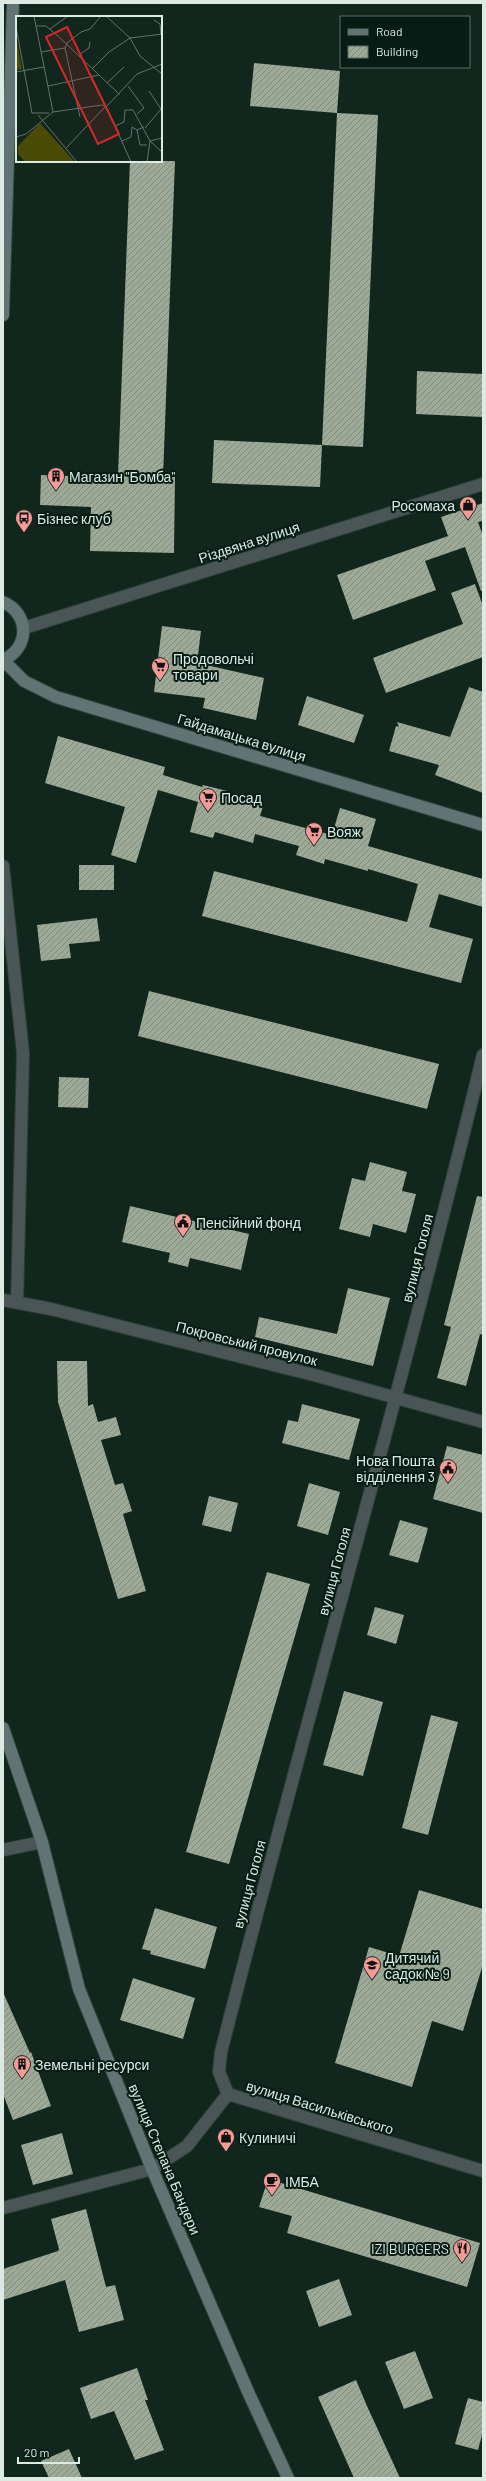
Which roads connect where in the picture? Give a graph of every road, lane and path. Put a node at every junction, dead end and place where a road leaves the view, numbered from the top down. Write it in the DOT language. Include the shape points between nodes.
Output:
graph roads {
  1 [pos="13,3"];
  2 [pos="5,178"];
  3 [pos="3,316"];
  4 [pos="483,484"];
  5 [pos="3,602"];
  6 [pos="24,628"];
  7 [pos="3,660"];
  8 [pos="483,825"];
  9 [pos="3,866"];
  10 [pos="483,1055"];
  11 [pos="3,1300"];
  12 [pos="17,1302"];
  13 [pos="396,1398"];
  14 [pos="483,1422"];
  15 [pos="3,1728"];
  16 [pos="42,1842"];
  17 [pos="3,1850"];
  18 [pos="228,2094"];
  19 [pos="152,2169"];
  20 [pos="483,2171"];
  21 [pos="3,2208"];
  22 [pos="288,2478"];
  1 -- 2 [label="street"];
  2 -- 3 [label="street"];
  4 -- 6 [label="street, Різдвяна вулиця"];
  5 -- 6 [label="street" via="17,612"];
  6 -- 7 [label="street" via="24,636 17,650"];
  7 -- 8 [label="street, Гайдамацька вулиця" via="24,681 56,697"];
  9 -- 12 [label="street" via="23,1053"];
  10 -- 13 [label="street, вулиця Гоголя"];
  11 -- 12 [label="street, Покровський провулок"];
  12 -- 13 [label="street, Покровський провулок"];
  13 -- 14 [label="street, Покровський провулок"];
  13 -- 18 [label="street, вулиця Гоголя" via="221,2052 219,2072"];
  15 -- 16 [label="street, вулиця Степана Бандери"];
  16 -- 17 [label="street"];
  16 -- 19 [label="street, вулиця Степана Бандери" via="79,1989"];
  18 -- 19 [label="street, вулиця Васильківського" via="187,2146"];
  18 -- 20 [label="street, вулиця Васильківського"];
  19 -- 21 [label="street, вулиця Васильківського"];
  19 -- 22 [label="street, вулиця Степана Бандери"];
}
